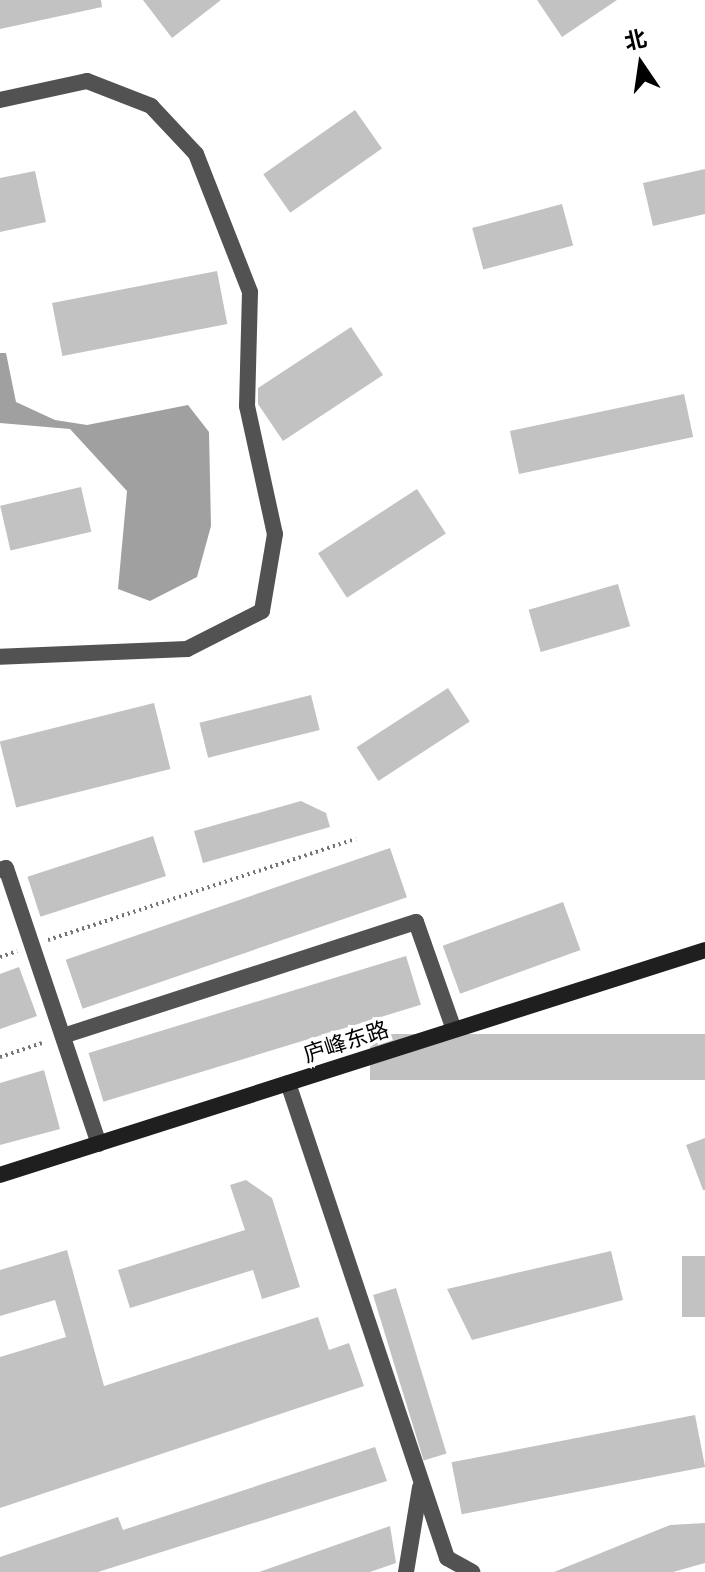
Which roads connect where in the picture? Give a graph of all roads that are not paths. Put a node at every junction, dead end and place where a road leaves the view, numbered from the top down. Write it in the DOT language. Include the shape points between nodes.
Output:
graph roads {
  1 [pos="0,100"];
  2 [pos="0,657"];
  3 [pos="0,870"];
  4 [pos="705,950"];
  5 [pos="454,1030"];
  6 [pos="63,1036"];
  7 [pos="288,1083"];
  8 [pos="99,1144"];
  9 [pos="0,1175"];
  10 [pos="421,1486"];
  11 [pos="406,1572"];
  12 [pos="472,1572"];
  1 -- 2 [label="street" via="87,81 151,106 196,154 250,292 247,406 275,534 262,611 187,649"];
  3 -- 6 [label="street" via="6,868"];
  4 -- 5 [label="main road, 庐峰东路"];
  5 -- 6 [label="street" via="416,922"];
  5 -- 7 [label="main road, 庐峰东路"];
  6 -- 8 [label="street"];
  7 -- 8 [label="main road, 庐峰东路"];
  7 -- 10 [label="street"];
  8 -- 9 [label="main road, 庐峰东路"];
  10 -- 11 [label="street"];
  10 -- 12 [label="street" via="447,1558"];
}
